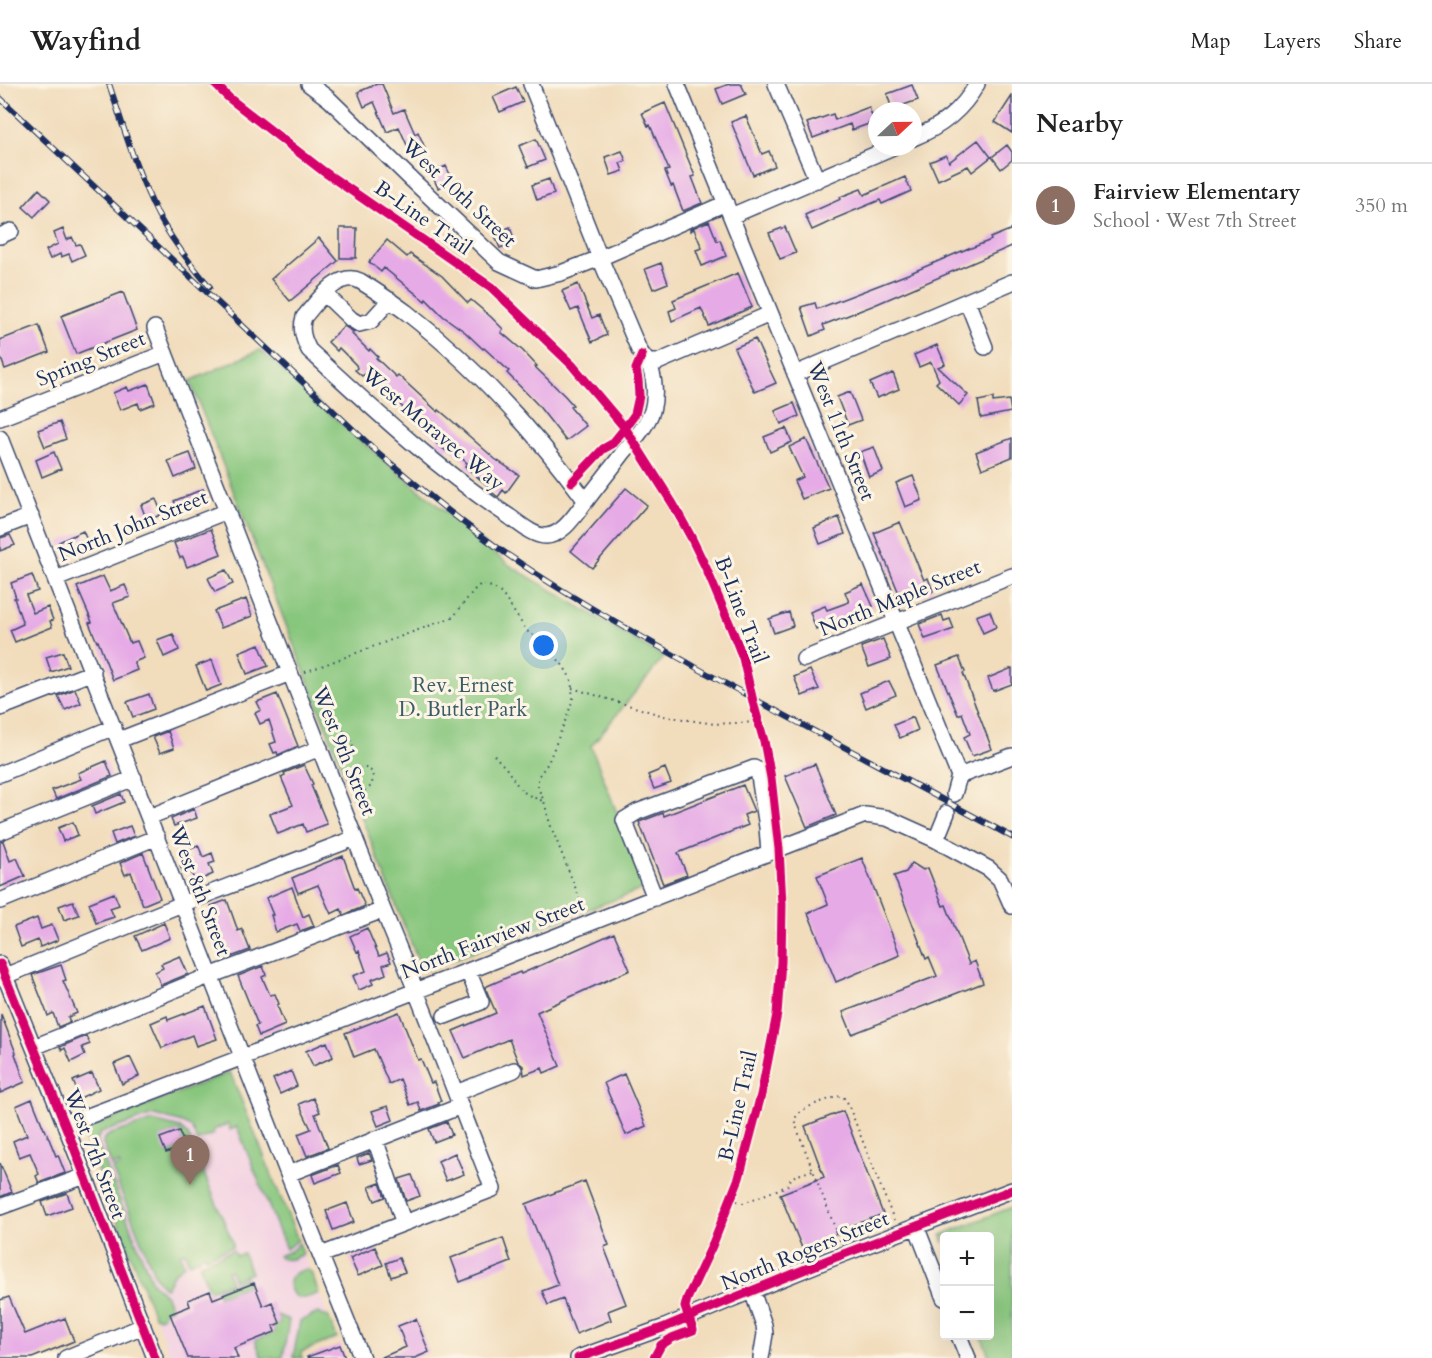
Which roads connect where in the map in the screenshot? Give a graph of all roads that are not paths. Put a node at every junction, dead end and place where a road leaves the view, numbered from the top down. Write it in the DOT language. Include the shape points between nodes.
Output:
graph roads {
  1 [pos="309,84"];
  2 [pos="531,84"];
  3 [pos="677,84"];
  4 [pos="776,84"];
  5 [pos="977,84"];
  6 [pos="922,134"];
  7 [pos="872,156"];
  8 [pos="817,180"];
  9 [pos="728,210"];
  10 [pos="600,258"];
  11 [pos="1012,282"];
  12 [pos="325,294"];
  13 [pos="390,300"];
  14 [pos="967,301"];
  15 [pos="770,314"];
  16 [pos="155,328"];
  17 [pos="985,347"];
  18 [pos="165,353"];
  19 [pos="649,362"];
  20 [pos="795,374"];
  21 [pos="0,418"];
  22 [pos="1,441"];
  23 [pos="586,501"];
  24 [pos="227,511"];
  25 [pos="31,516"];
  26 [pos="0,528"];
  27 [pos="1012,576"];
  28 [pos="56,579"];
  29 [pos="896,621"];
  30 [pos="804,659"];
  31 [pos="93,672"];
  32 [pos="290,673"];
  33 [pos="0,708"];
  34 [pos="117,733"];
  35 [pos="320,748"];
  36 [pos="1012,756"];
  37 [pos="0,774"];
  38 [pos="959,776"];
  39 [pos="135,778"];
  40 [pos="954,794"];
  41 [pos="947,813"];
  42 [pos="149,817"];
  43 [pos="0,832"];
  44 [pos="157,837"];
  45 [pos="356,838"];
  46 [pos="936,840"];
  47 [pos="769,853"];
  48 [pos="655,898"];
  49 [pos="0,901"];
  50 [pos="182,904"];
  51 [pos="1012,906"];
  52 [pos="383,910"];
  53 [pos="468,971"];
  54 [pos="2,973"];
  55 [pos="211,976"];
  56 [pos="417,990"];
  57 [pos="445,1016"];
  58 [pos="33,1047"];
  59 [pos="243,1057"];
  60 [pos="514,1070"];
  61 [pos="458,1100"];
  62 [pos="65,1125"];
  63 [pos="375,1139"];
  64 [pos="288,1174"];
  65 [pos="85,1176"];
  66 [pos="1012,1190"];
  67 [pos="0,1205"];
  68 [pos="405,1222"];
  69 [pos="916,1226"];
  70 [pos="321,1255"];
  71 [pos="940,1286"];
  72 [pos="752,1291"];
  73 [pos="142,1326"];
  74 [pos="961,1340"];
  75 [pos="66,1358"];
  76 [pos="154,1358"];
  77 [pos="362,1358"];
  78 [pos="578,1358"];
  79 [pos="761,1358"];
  80 [pos="968,1358"];
  1 -- 10 [label="street, West 10th Street" via="499,262 536,279"];
  2 -- 10 [label="street"];
  3 -- 9 [label="street, West 11th Street"];
  4 -- 8 [label="street"];
  5 -- 6 [label="street" via="966,102 946,121"];
  7 -- 8 [label="street, West 10th Street"];
  8 -- 9 [label="street, West 10th Street"];
  9 -- 10 [label="street, West 10th Street"];
  9 -- 15 [label="street, West 11th Street"];
  10 -- 19 [label="street" via="639,350"];
  11 -- 14 [label="street"];
  12 -- 13 [label="street, West Moravec Way" via="338,282 352,278"];
  12 -- 13 [label="street" via="359,324 371,321"];
  12 -- 23 [label="street, West Moravec Way" via="301,324 309,350 406,439 535,533 545,536 561,531"];
  13 -- 23 [label="street, West Moravec Way" via="429,330 500,396 554,457"];
  14 -- 17 [label="street"];
  14 -- 20 [label="street"];
  15 -- 19 [label="street" via="658,362"];
  15 -- 20 [label="street, West 11th Street"];
  16 -- 18 [label="street, West 9th Street"];
  18 -- 21 [label="street, Spring Street"];
  18 -- 24 [label="street, West 9th Street"];
  19 -- 23 [label="street, West Moravec Way" via="655,394 651,411 638,435"];
  20 -- 29 [label="street, West 11th Street"];
  22 -- 25 [label="street, West 8th Street"];
  24 -- 28 [label="street, North John Street"];
  24 -- 32 [label="street, West 9th Street"];
  25 -- 26 [label="street"];
  25 -- 28 [label="street, West 8th Street"];
  27 -- 29 [label="street, North Maple Street"];
  28 -- 31 [label="street, West 8th Street"];
  29 -- 30 [label="street, North Maple Street"];
  29 -- 38 [label="street, West 11th Street"];
  31 -- 33 [label="street"];
  31 -- 34 [label="street, West 8th Street"];
  32 -- 34 [label="street"];
  32 -- 35 [label="street, West 9th Street"];
  34 -- 37 [label="street"];
  34 -- 39 [label="street, West 8th Street"];
  35 -- 42 [label="street"];
  35 -- 45 [label="street, West 9th Street"];
  36 -- 38 [label="street"];
  38 -- 40 [label="street"];
  39 -- 42 [label="street, West 8th Street"];
  39 -- 43 [label="street"];
  41 -- 46 [label="street"];
  42 -- 44 [label="street, West 8th Street"];
  44 -- 49 [label="street"];
  44 -- 50 [label="street, West 8th Street"];
  45 -- 50 [label="street"];
  45 -- 52 [label="street, West 9th Street"];
  46 -- 47 [label="street, North Fairview Street" via="887,818 865,815"];
  46 -- 51 [label="street" via="995,873"];
  47 -- 48 [label="street, North Fairview Street"];
  47 -- 48 [label="street" via="758,770 754,768 637,812 624,820"];
  48 -- 53 [label="street, North Fairview Street"];
  50 -- 54 [label="street"];
  50 -- 55 [label="street, West 8th Street"];
  52 -- 55 [label="street"];
  52 -- 56 [label="street, West 9th Street"];
  53 -- 56 [label="street, North Fairview Street"];
  53 -- 57 [label="street" via="481,1002"];
  54 -- 58 [label="street, West 7th Street"];
  55 -- 58 [label="street"];
  55 -- 59 [label="street, West 8th Street"];
  56 -- 59 [label="street, North Fairview Street"];
  56 -- 61 [label="street, West 9th Street"];
  58 -- 62 [label="street, West 7th Street"];
  59 -- 62 [label="street, North Fairview Street"];
  59 -- 64 [label="street, West 8th Street"];
  60 -- 61 [label="street"];
  61 -- 63 [label="street"];
  61 -- 68 [label="street, West 9th Street" via="493,1189"];
  62 -- 65 [label="street, West 7th Street"];
  63 -- 64 [label="street"];
  63 -- 68 [label="street"];
  64 -- 70 [label="street, West 8th Street"];
  65 -- 67 [label="street"];
  65 -- 73 [label="street, West 7th Street"];
  66 -- 69 [label="street, North Rogers Street"];
  68 -- 70 [label="street"];
  69 -- 71 [label="street"];
  69 -- 72 [label="street, North Rogers Street"];
  70 -- 77 [label="street, West 8th Street"];
  72 -- 78 [label="street, North Rogers Street"];
  72 -- 79 [label="street" via="764,1325"];
  73 -- 75 [label="street"];
  73 -- 76 [label="street, West 7th Street"];
  74 -- 80 [label="street"];
}
